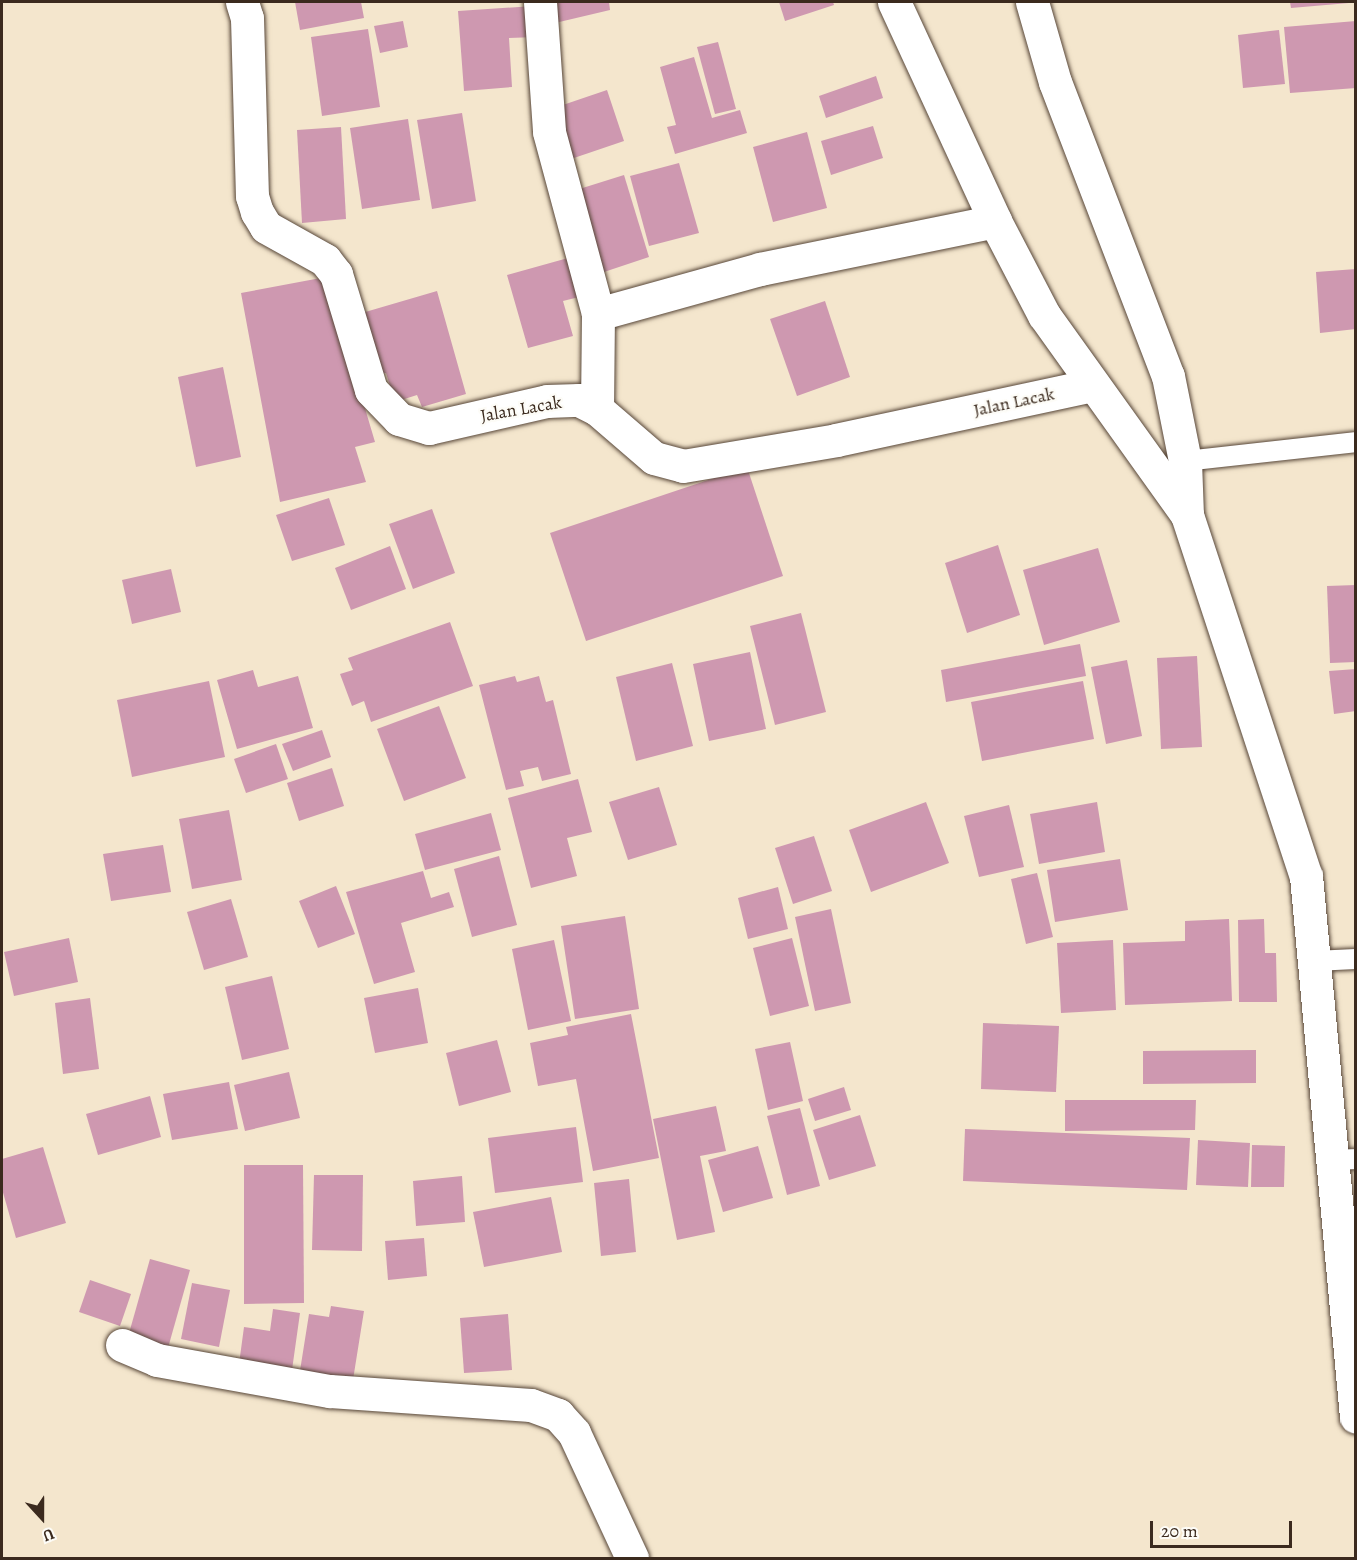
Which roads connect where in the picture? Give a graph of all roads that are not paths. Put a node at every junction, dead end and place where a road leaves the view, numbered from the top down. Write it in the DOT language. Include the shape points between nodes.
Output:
graph roads {
  1 [pos="242,2"];
  2 [pos="540,2"];
  3 [pos="894,2"];
  4 [pos="1032,2"];
  5 [pos="995,221"];
  6 [pos="598,314"];
  7 [pos="1092,385"];
  8 [pos="597,408"];
  9 [pos="1356,442"];
  10 [pos="1185,461"];
  11 [pos="1187,515"];
  12 [pos="1356,959"];
  13 [pos="1314,961"];
  14 [pos="1343,1160"];
  15 [pos="122,1345"];
  16 [pos="1356,1418"];
  17 [pos="632,1558"];
  1 -- 8 [label="street, Jalan Lacak" via="247,18 254,204 266,226 325,260 336,274 371,390 399,419 429,428 547,401 579,400"];
  2 -- 6 [label="street" via="549,132"];
  3 -- 5 [label="street"];
  4 -- 10 [label="street" via="1055,82 1168,376"];
  5 -- 6 [label="street" via="760,269"];
  5 -- 7 [label="street" via="1044,315"];
  6 -- 8 [label="street"];
  7 -- 8 [label="street, Jalan Lacak" via="836,440 683,466 654,458"];
  7 -- 11 [label="street"];
  9 -- 10 [label="lane"];
  10 -- 11 [label="street"];
  11 -- 13 [label="street" via="1306,876"];
  12 -- 13 [label="lane"];
  13 -- 14 [label="street"];
  14 -- 16 [label="street"];
  15 -- 17 [label="street" via="157,1360 330,1391 531,1405 558,1415 574,1433"];
}
